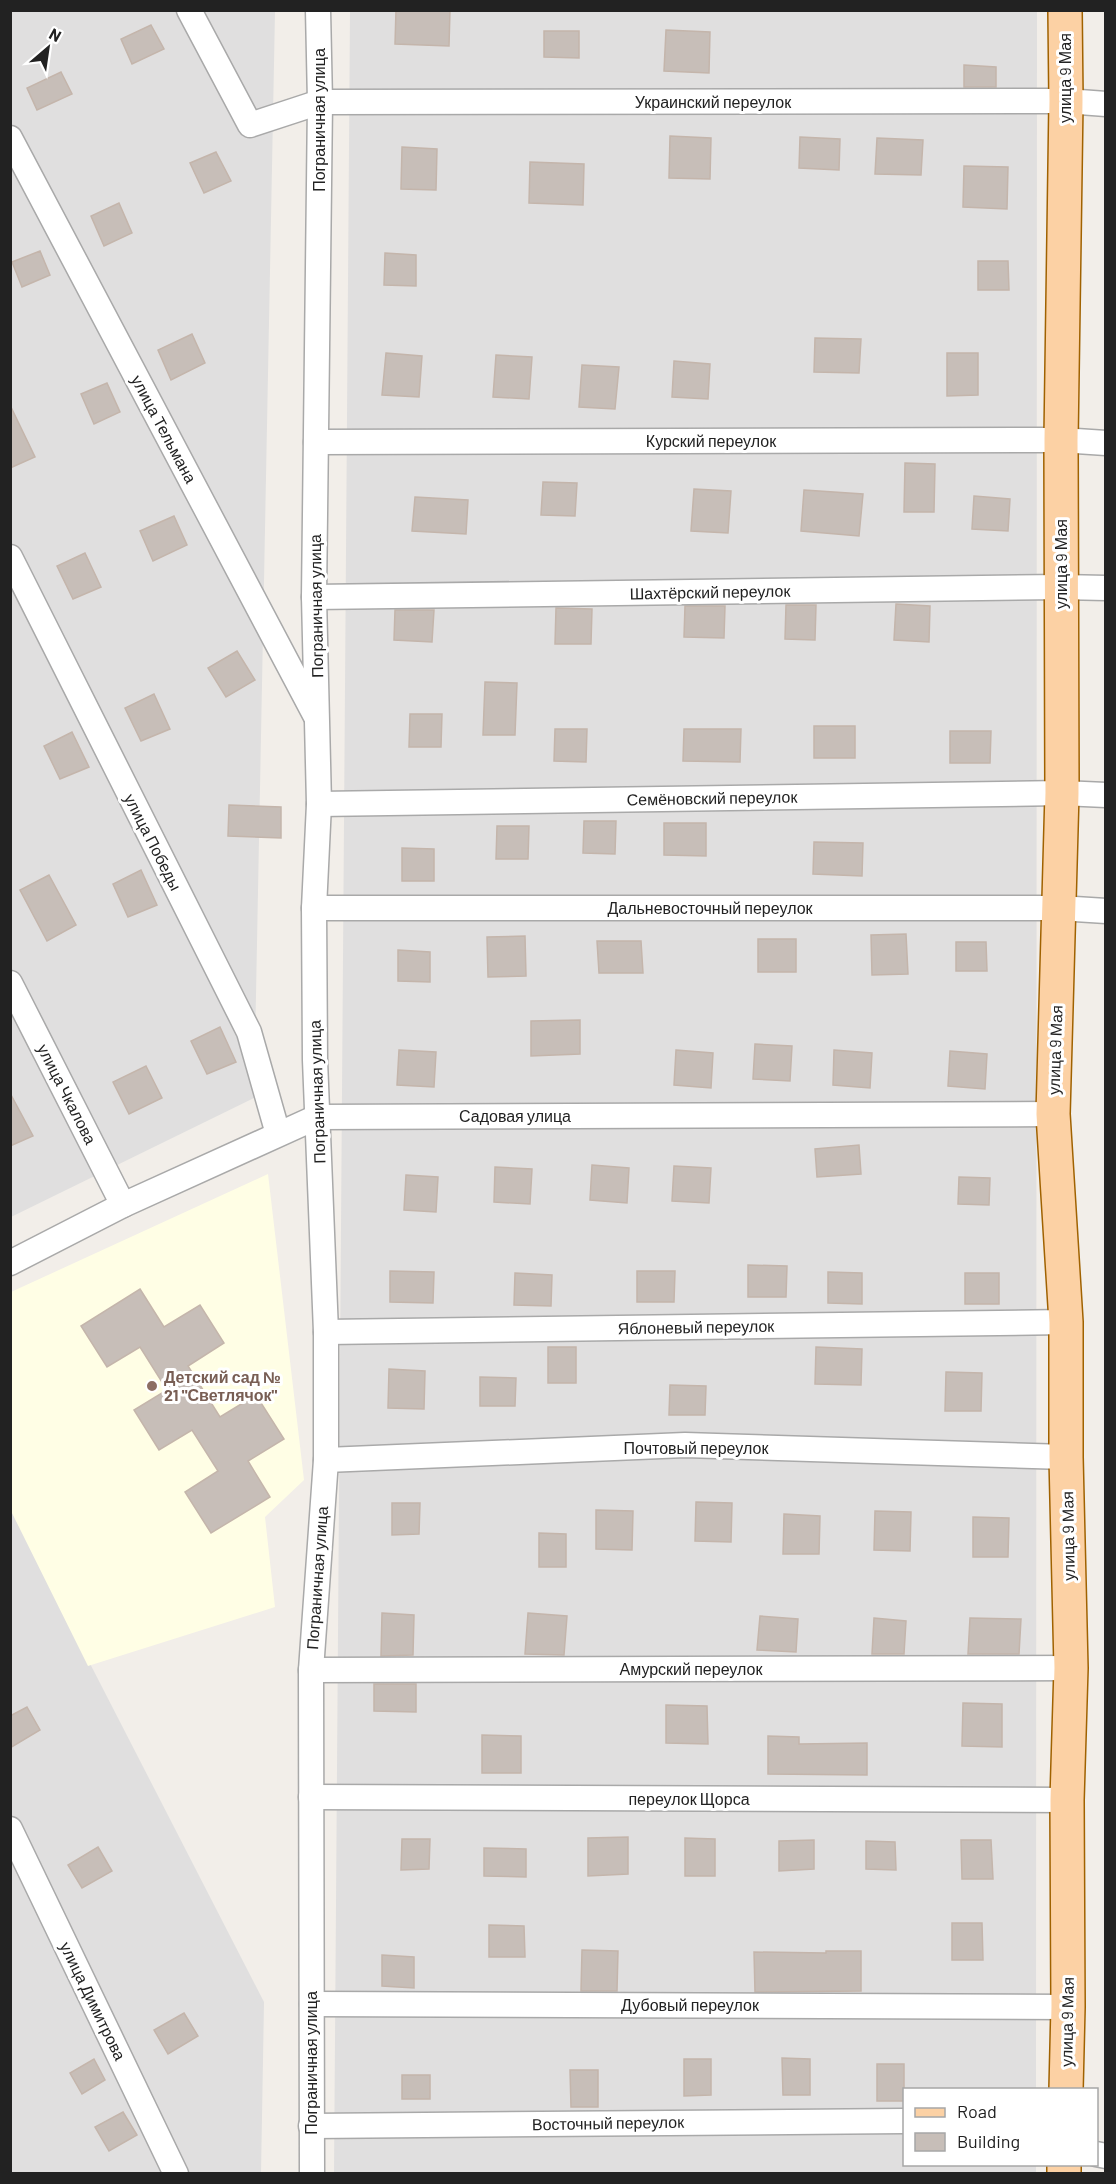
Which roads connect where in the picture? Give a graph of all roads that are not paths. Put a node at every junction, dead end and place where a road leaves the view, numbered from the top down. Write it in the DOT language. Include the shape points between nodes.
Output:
graph roads {
  1 [pos="189,10"];
  2 [pos="318,10"];
  3 [pos="1065,10"];
  4 [pos="1066,101"];
  5 [pos="320,102"];
  6 [pos="1106,104"];
  7 [pos="10,138"];
  8 [pos="1061,440"];
  9 [pos="316,442"];
  10 [pos="1106,443"];
  11 [pos="10,556"];
  12 [pos="1061,587"];
  13 [pos="1106,588"];
  14 [pos="314,597"];
  15 [pos="317,720"];
  16 [pos="1062,794"];
  17 [pos="1106,795"];
  18 [pos="319,804"];
  19 [pos="314,908"];
  20 [pos="1059,908"];
  21 [pos="1106,911"];
  22 [pos="10,983"];
  23 [pos="1053,1114"];
  24 [pos="317,1117"];
  25 [pos="278,1134"];
  26 [pos="123,1204"];
  27 [pos="10,1263"];
  28 [pos="1066,1322"];
  29 [pos="326,1332"];
  30 [pos="1066,1457"];
  31 [pos="326,1460"];
  32 [pos="1071,1668"];
  33 [pos="311,1670"];
  34 [pos="311,1797"];
  35 [pos="1066,1800"];
  36 [pos="10,1829"];
  37 [pos="312,2004"];
  38 [pos="1068,2007"];
  39 [pos="1066,2088"];
  40 [pos="903,2121"];
  41 [pos="311,2126"];
  42 [pos="176,2174"];
  43 [pos="312,2174"];
  1 -- 5 [label="street, Украинский переулок" via="250,125"];
  2 -- 5 [label="street, Пограничная улица"];
  3 -- 4 [label="main road, улица 9 Мая"];
  4 -- 5 [label="street, Украинский переулок"];
  4 -- 6 [label="street, Украинский переулок"];
  4 -- 8 [label="main road, улица 9 Мая"];
  5 -- 9 [label="street, Пограничная улица"];
  7 -- 15 [label="street, улица Тельмана"];
  8 -- 9 [label="street, Курский переулок"];
  8 -- 10 [label="street, Курский переулок"];
  8 -- 12 [label="main road, улица 9 Мая"];
  9 -- 14 [label="street, Пограничная улица"];
  11 -- 25 [label="street, улица Победы" via="249,1032"];
  12 -- 13 [label="street, Шахтёрский переулок"];
  12 -- 14 [label="street, Шахтёрский переулок"];
  12 -- 16 [label="main road, улица 9 Мая"];
  14 -- 15 [label="street, Пограничная улица"];
  15 -- 18 [label="street, Пограничная улица"];
  16 -- 17 [label="street, Семёновский переулок"];
  16 -- 18 [label="street, Семёновский переулок"];
  16 -- 20 [label="main road, улица 9 Мая"];
  18 -- 19 [label="street, Пограничная улица"];
  19 -- 20 [label="street, Дальневосточный переулок"];
  19 -- 24 [label="street, Пограничная улица"];
  20 -- 21 [label="street, Дальневосточный переулок"];
  20 -- 23 [label="main road, улица 9 Мая"];
  22 -- 26 [label="street, улица Чкалова"];
  23 -- 24 [label="street, Садовая улица"];
  23 -- 28 [label="main road, улица 9 Мая"];
  24 -- 25 [label="street, Садовая улица"];
  24 -- 29 [label="street, Пограничная улица"];
  25 -- 26 [label="street, Садовая улица"];
  26 -- 27 [label="street, Садовая улица"];
  28 -- 29 [label="street, Яблоневый переулок"];
  28 -- 30 [label="main road, улица 9 Мая"];
  29 -- 31 [label="street, Пограничная улица"];
  30 -- 31 [label="street, Почтовый переулок" via="685,1445"];
  30 -- 32 [label="main road, улица 9 Мая"];
  31 -- 33 [label="street, Пограничная улица"];
  32 -- 33 [label="street, Амурский переулок"];
  32 -- 35 [label="main road, улица 9 Мая"];
  33 -- 34 [label="street, Пограничная улица"];
  34 -- 35 [label="street, переулок Щорса"];
  34 -- 37 [label="street, Пограничная улица"];
  35 -- 38 [label="main road, улица 9 Мая"];
  36 -- 42 [label="street, улица Димитрова"];
  37 -- 38 [label="street, Дубовый переулок"];
  37 -- 41 [label="street, Пограничная улица"];
  38 -- 39 [label="main road, улица 9 Мая"];
  40 -- 41 [label="street, Восточный переулок"];
  41 -- 43 [label="street, Пограничная улица"];
}
